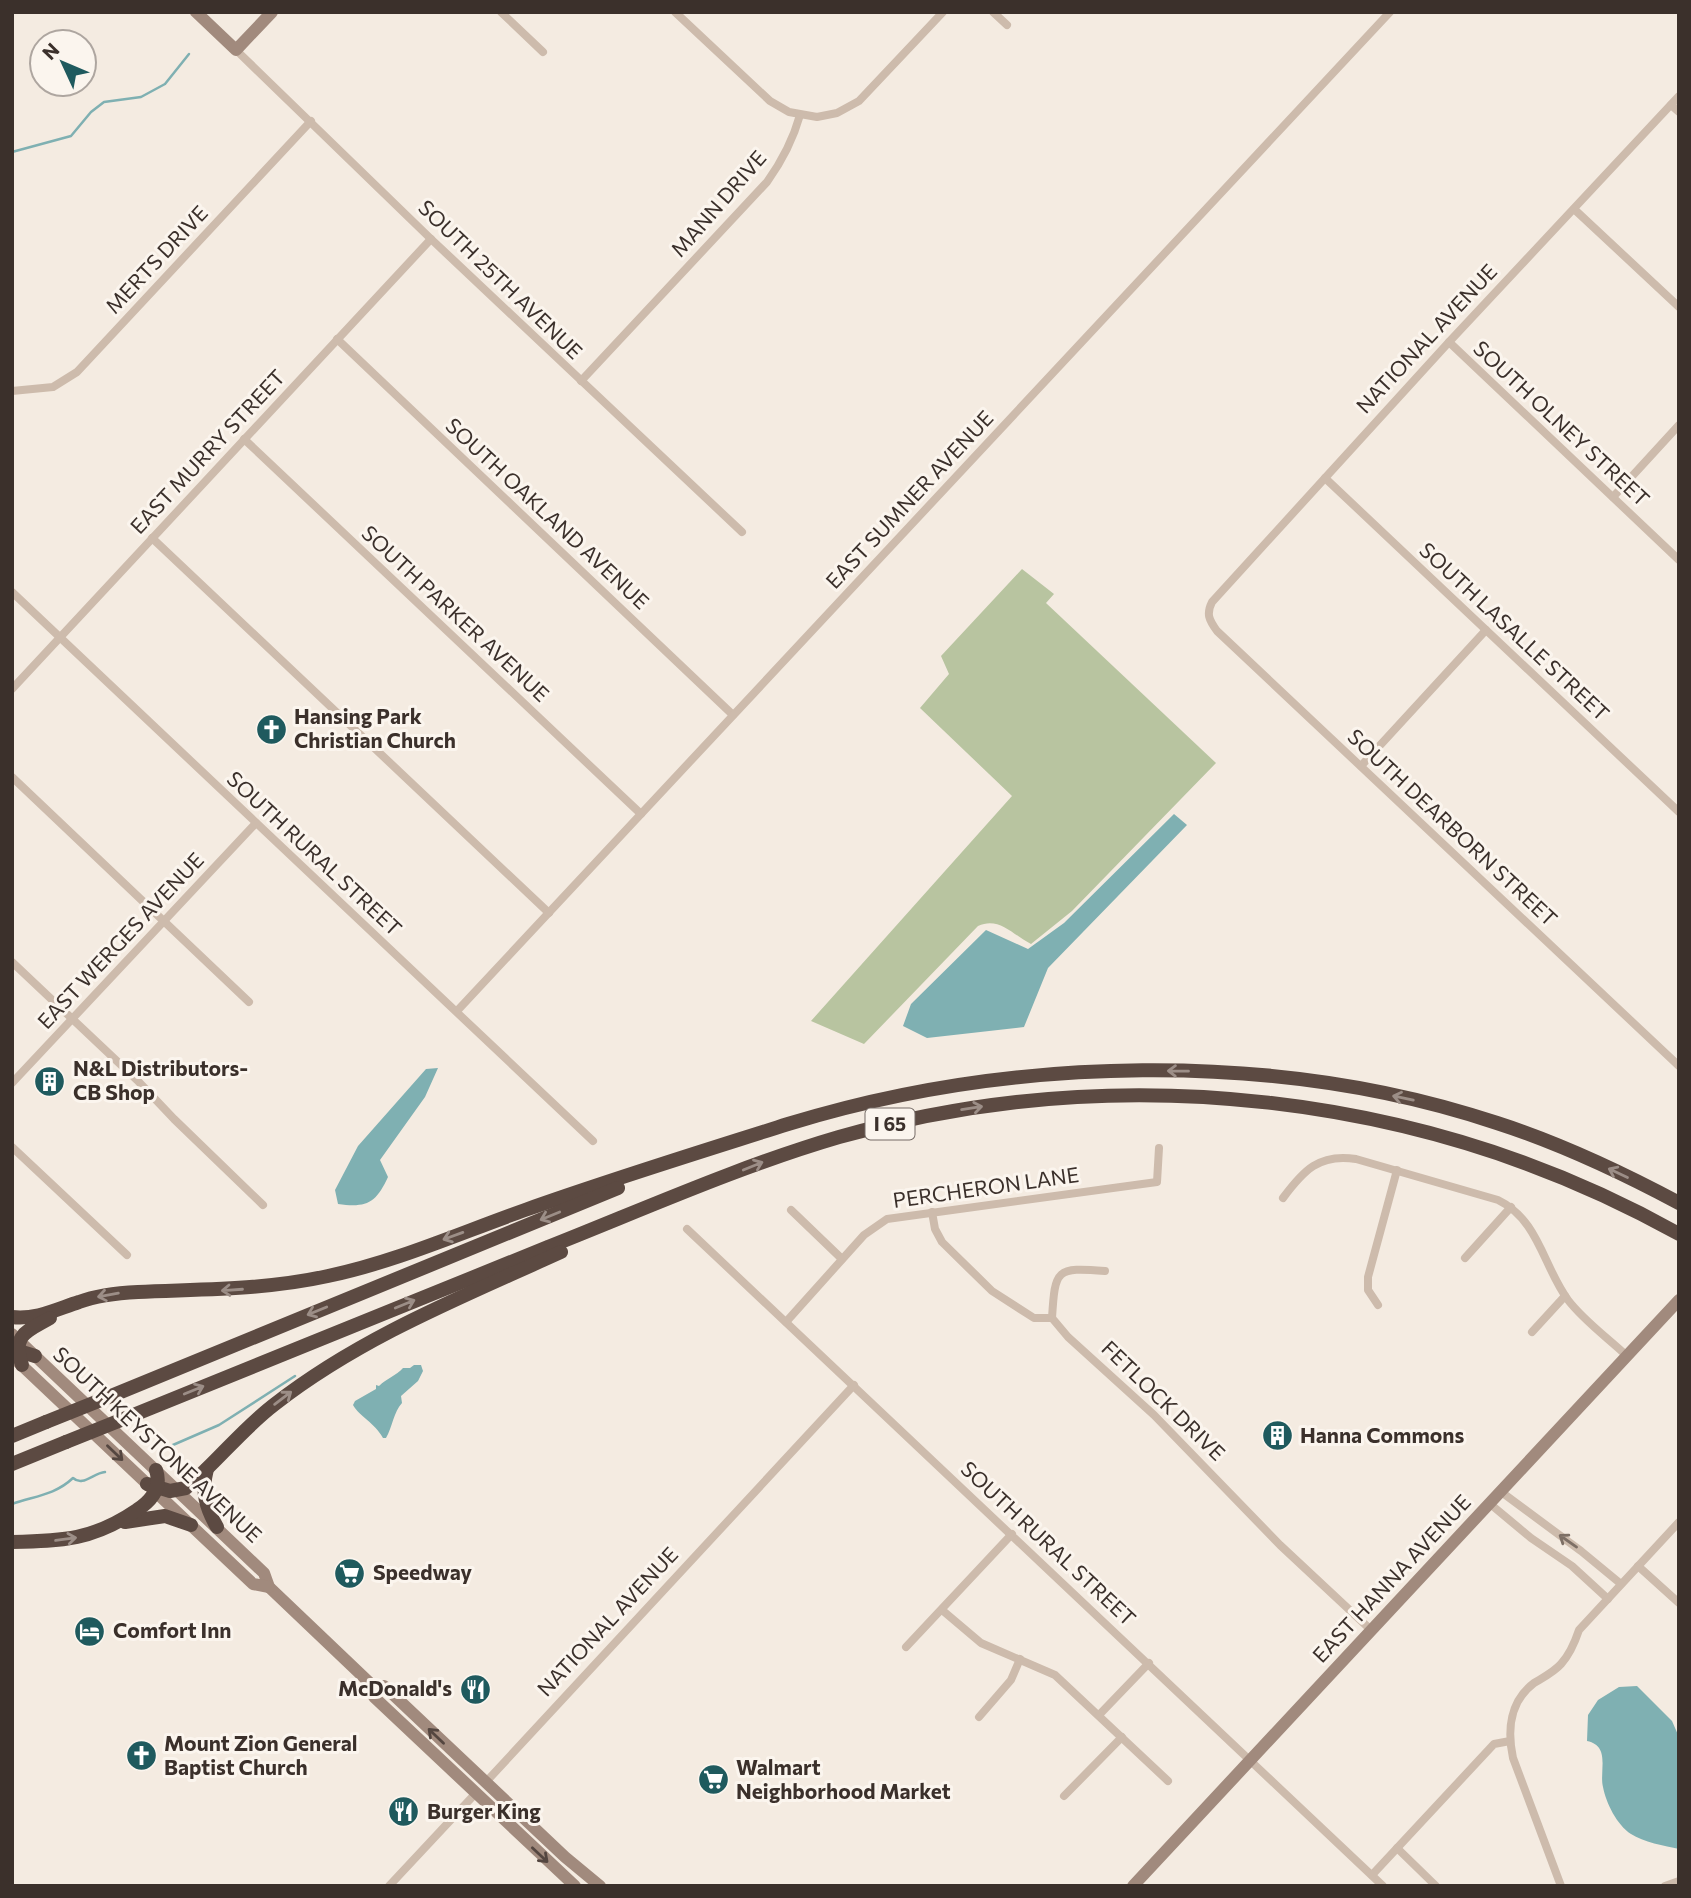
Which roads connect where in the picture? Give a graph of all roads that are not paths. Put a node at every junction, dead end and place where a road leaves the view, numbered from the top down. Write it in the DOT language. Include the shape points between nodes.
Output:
graph roads {
  1 [pos="196,12"];
  2 [pos="272,12"];
  3 [pos="501,12"];
  4 [pos="675,12"];
  5 [pos="943,12"];
  6 [pos="993,12"];
  7 [pos="1390,12"];
  8 [pos="1007,25"];
  9 [pos="236,50"];
  10 [pos="543,52"];
  11 [pos="1679,96"];
  12 [pos="1671,105"];
  13 [pos="1679,112"];
  14 [pos="800,115"];
  15 [pos="311,121"];
  16 [pos="1574,209"];
  17 [pos="431,239"];
  18 [pos="1679,307"];
  19 [pos="337,339"];
  20 [pos="1449,342"];
  21 [pos="581,381"];
  22 [pos="12,391"];
  23 [pos="1679,425"];
  24 [pos="244,439"];
  25 [pos="1325,478"];
  26 [pos="1613,497"];
  27 [pos="742,532"];
  28 [pos="152,538"];
  29 [pos="1679,559"];
  30 [pos="12,592"];
  31 [pos="1208,612"];
  32 [pos="1486,630"];
  33 [pos="60,637"];
  34 [pos="12,689"];
  35 [pos="733,715"];
  36 [pos="1361,766"];
  37 [pos="12,777"];
  38 [pos="1679,812"];
  39 [pos="641,814"];
  40 [pos="256,823"];
  41 [pos="549,913"];
  42 [pos="164,921"];
  43 [pos="12,962"];
  44 [pos="249,1002"];
  45 [pos="457,1012"];
  46 [pos="73,1019"];
  47 [pos="1679,1066"];
  48 [pos="12,1083"];
  49 [pos="593,1141"];
  50 [pos="12,1147"];
  51 [pos="1159,1148"];
  52 [pos="704,1152"];
  53 [pos="1397,1170"];
  54 [pos="712,1183"];
  55 [pos="1283,1198"];
  56 [pos="1679,1203"];
  57 [pos="262,1205"];
  58 [pos="1511,1207"];
  59 [pos="791,1210"];
  60 [pos="932,1212"];
  61 [pos="687,1229"];
  62 [pos="1679,1234"];
  63 [pos="127,1255"];
  64 [pos="1465,1258"];
  65 [pos="842,1259"];
  66 [pos="1105,1271"];
  67 [pos="1565,1296"];
  68 [pos="1679,1300"];
  69 [pos="1377,1305"];
  70 [pos="62,1308"];
  71 [pos="12,1317"];
  72 [pos="1052,1318"];
  73 [pos="786,1322"];
  74 [pos="1532,1332"];
  75 [pos="16,1349"];
  76 [pos="35,1356"];
  77 [pos="1627,1356"];
  78 [pos="854,1385"];
  79 [pos="12,1436"];
  80 [pos="12,1464"];
  81 [pos="208,1466"];
  82 [pos="156,1470"];
  83 [pos="153,1487"];
  84 [pos="178,1490"];
  85 [pos="1500,1491"];
  86 [pos="1489,1503"];
  87 [pos="1679,1522"];
  88 [pos="117,1524"];
  89 [pos="191,1525"];
  90 [pos="217,1527"];
  91 [pos="1012,1534"];
  92 [pos="12,1542"];
  93 [pos="1638,1566"];
  94 [pos="1621,1584"];
  95 [pos="269,1587"];
  96 [pos="1608,1599"];
  97 [pos="1679,1603"];
  98 [pos="942,1610"];
  99 [pos="1371,1630"];
  100 [pos="906,1647"];
  101 [pos="1020,1659"];
  102 [pos="1149,1663"];
  103 [pos="374,1687"];
  104 [pos="1098,1715"];
  105 [pos="979,1717"];
  106 [pos="1122,1737"];
  107 [pos="1510,1741"];
  108 [pos="1250,1760"];
  109 [pos="1168,1781"];
  110 [pos="485,1783"];
  111 [pos="475,1794"];
  112 [pos="1064,1796"];
  113 [pos="1397,1848"];
  114 [pos="1372,1875"];
  115 [pos="1679,1881"];
  116 [pos="389,1886"];
  117 [pos="575,1886"];
  118 [pos="600,1886"];
  119 [pos="1133,1886"];
  120 [pos="1383,1886"];
  121 [pos="1436,1886"];
  122 [pos="1561,1886"];
  123 [pos="1665,1886"];
  1 -- 9 [label="main road"];
  2 -- 9 [label="main road"];
  3 -- 10 [label="street"];
  4 -- 14 [label="street" via="767,98"];
  5 -- 14 [label="street" via="859,101 833,114"];
  6 -- 8 [label="street"];
  7 -- 35 [label="street, EAST SUMNER AVENUE"];
  9 -- 15 [label="street, SOUTH 25TH AVENUE"];
  11 -- 12 [label="street, NATIONAL AVENUE"];
  12 -- 13 [label="street"];
  12 -- 16 [label="street, NATIONAL AVENUE"];
  14 -- 21 [label="street, MANN DRIVE" via="787,150 767,182"];
  15 -- 17 [label="street, SOUTH 25TH AVENUE"];
  15 -- 22 [label="street, MERTS DRIVE" via="77,372 53,387"];
  16 -- 18 [label="street"];
  16 -- 20 [label="street, NATIONAL AVENUE"];
  17 -- 19 [label="street, EAST MURRY STREET"];
  17 -- 21 [label="street, SOUTH 25TH AVENUE"];
  19 -- 24 [label="street, EAST MURRY STREET"];
  19 -- 35 [label="street, SOUTH OAKLAND AVENUE"];
  20 -- 25 [label="street, NATIONAL AVENUE"];
  20 -- 26 [label="street, SOUTH OLNEY STREET"];
  21 -- 27 [label="street, SOUTH 25TH AVENUE"];
  23 -- 26 [label="street"];
  24 -- 28 [label="street, EAST MURRY STREET"];
  24 -- 39 [label="street, SOUTH PARKER AVENUE"];
  25 -- 31 [label="street, NATIONAL AVENUE" via="1212,602"];
  25 -- 32 [label="street, SOUTH LASALLE STREET"];
  26 -- 29 [label="street, SOUTH OLNEY STREET"];
  28 -- 33 [label="street, EAST MURRY STREET"];
  28 -- 41 [label="street"];
  30 -- 33 [label="street, SOUTH RURAL STREET"];
  31 -- 36 [label="street, SOUTH DEARBORN STREET" via="1217,631"];
  32 -- 36 [label="street"];
  32 -- 38 [label="street, SOUTH LASALLE STREET"];
  33 -- 34 [label="street, EAST MURRY STREET"];
  33 -- 40 [label="street, SOUTH RURAL STREET"];
  35 -- 39 [label="street, EAST SUMNER AVENUE"];
  36 -- 47 [label="street, SOUTH DEARBORN STREET"];
  37 -- 42 [label="street"];
  39 -- 41 [label="street, EAST SUMNER AVENUE"];
  40 -- 42 [label="street, EAST WERGES AVENUE"];
  40 -- 45 [label="street, SOUTH RURAL STREET"];
  41 -- 45 [label="street, EAST SUMNER AVENUE"];
  42 -- 44 [label="street"];
  42 -- 46 [label="street, EAST WERGES AVENUE"];
  43 -- 46 [label="street"];
  45 -- 49 [label="street, SOUTH RURAL STREET"];
  46 -- 48 [label="street, EAST WERGES AVENUE"];
  46 -- 57 [label="street"];
  50 -- 63 [label="street"];
  51 -- 60 [label="street, PERCHERON LANE" via="1157,1182"];
  56 -- 52 [label="highway, I 65, one-way" via="1559,1147 1466,1113 1322,1083 1199,1072 1089,1072 974,1083 837,1110"];
  52 -- 70 [label="highway, one-way" via="328,1277 250,1288 117,1293"];
  52 -- 79 [label="highway, I 65, one-way, bridge"];
  53 -- 55 [label="street" via="1331,1158 1308,1168"];
  53 -- 58 [label="street"];
  53 -- 69 [label="street" via="1368,1277 1368,1290"];
  54 -- 62 [label="highway, I 65, one-way" via="840,1137 911,1119 1028,1101 1210,1097 1323,1110 1469,1144 1584,1188"];
  80 -- 54 [label="highway, I 65, one-way, bridge"];
  81 -- 54 [label="highway, one-way" via="272,1406 367,1343"];
  58 -- 64 [label="street"];
  58 -- 67 [label="street" via="1534,1232"];
  59 -- 65 [label="street"];
  60 -- 65 [label="street, PERCHERON LANE" via="887,1219"];
  60 -- 72 [label="street" via="942,1242 992,1291 1034,1318"];
  61 -- 73 [label="street, SOUTH RURAL STREET"];
  65 -- 73 [label="street, PERCHERON LANE"];
  66 -- 72 [label="street" via="1073,1268 1062,1274 1054,1288"];
  67 -- 74 [label="street"];
  67 -- 77 [label="street"];
  68 -- 77 [label="main road, EAST HANNA AVENUE"];
  70 -- 71 [label="highway" via="32,1317"];
  70 -- 75 [label="highway" via="26,1331"];
  72 -- 99 [label="street, FETLOCK DRIVE"];
  73 -- 78 [label="street, SOUTH RURAL STREET"];
  75 -- 76 [label="highway"];
  75 -- 83 [label="main road, SOUTH KEYSTONE AVENUE, one-way"];
  76 -- 82 [label="main road, SOUTH KEYSTONE AVENUE"];
  77 -- 85 [label="main road, EAST HANNA AVENUE"];
  78 -- 91 [label="street, SOUTH RURAL STREET"];
  78 -- 110 [label="street, NATIONAL AVENUE"];
  81 -- 84 [label="highway"];
  81 -- 90 [label="highway" via="204,1492"];
  82 -- 83 [label="highway"];
  82 -- 84 [label="main road, SOUTH KEYSTONE AVENUE"];
  83 -- 84 [label="highway"];
  83 -- 88 [label="highway" via="145,1505"];
  83 -- 89 [label="main road, SOUTH KEYSTONE AVENUE"];
  84 -- 90 [label="main road, SOUTH KEYSTONE AVENUE"];
  85 -- 86 [label="main road, EAST HANNA AVENUE"];
  94 -- 85 [label="street, one-way"];
  86 -- 96 [label="street"];
  86 -- 99 [label="main road, EAST HANNA AVENUE"];
  87 -- 93 [label="street"];
  88 -- 89 [label="highway" via="165,1516"];
  92 -- 88 [label="highway, one-way" via="70,1539"];
  89 -- 95 [label="main road, SOUTH KEYSTONE AVENUE" via="253,1584"];
  90 -- 95 [label="main road, SOUTH KEYSTONE AVENUE" via="264,1573"];
  91 -- 98 [label="street"];
  91 -- 102 [label="street, SOUTH RURAL STREET"];
  93 -- 94 [label="street"];
  93 -- 97 [label="street"];
  94 -- 96 [label="street"];
  95 -- 103 [label="main road, SOUTH KEYSTONE AVENUE"];
  96 -- 107 [label="street" via="1579,1630 1561,1664 1519,1699 1510,1722"];
  98 -- 100 [label="street"];
  98 -- 101 [label="street" via="976,1640"];
  99 -- 108 [label="main road, EAST HANNA AVENUE"];
  101 -- 104 [label="street" via="1052,1672"];
  101 -- 105 [label="street" via="1011,1680"];
  102 -- 104 [label="street"];
  102 -- 108 [label="street, SOUTH RURAL STREET"];
  110 -- 103 [label="main road, SOUTH KEYSTONE AVENUE, one-way" via="384,1686"];
  103 -- 111 [label="main road, SOUTH KEYSTONE AVENUE" via="374,1697"];
  104 -- 106 [label="street"];
  106 -- 109 [label="street"];
  106 -- 112 [label="street"];
  107 -- 113 [label="street" via="1494,1744"];
  107 -- 122 [label="street"];
  108 -- 114 [label="street, SOUTH RURAL STREET"];
  108 -- 119 [label="main road, EAST HANNA AVENUE"];
  110 -- 111 [label="main road, NATIONAL AVENUE"];
  110 -- 118 [label="main road, SOUTH KEYSTONE AVENUE"];
  111 -- 116 [label="street, NATIONAL AVENUE"];
  111 -- 117 [label="main road, SOUTH KEYSTONE AVENUE, one-way"];
  113 -- 114 [label="street"];
  113 -- 121 [label="street"];
  114 -- 120 [label="street, SOUTH RURAL STREET"];
  115 -- 123 [label="street"];
}
